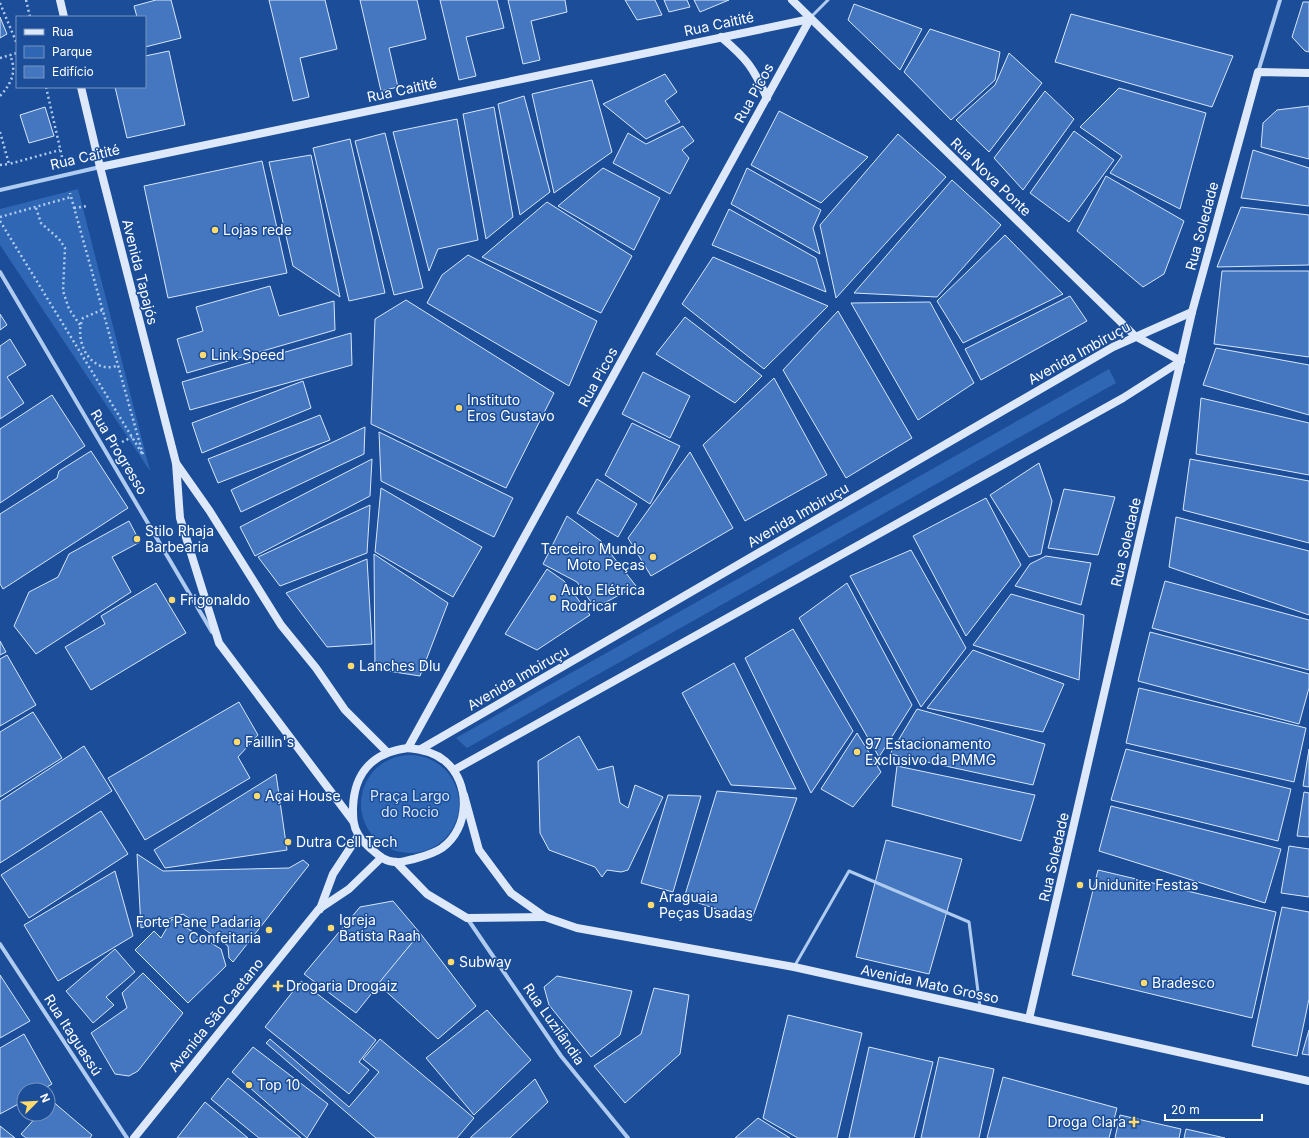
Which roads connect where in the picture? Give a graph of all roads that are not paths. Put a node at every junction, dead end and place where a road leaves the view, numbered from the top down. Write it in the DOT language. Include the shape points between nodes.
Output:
graph roads {
  1 [pos="60,0"];
  2 [pos="792,0"];
  3 [pos="828,0"];
  4 [pos="1280,0"];
  5 [pos="64,16"];
  6 [pos="810,19"];
  7 [pos="721,37"];
  8 [pos="1258,72"];
  9 [pos="1309,73"];
  10 [pos="81,88"];
  11 [pos="767,98"];
  12 [pos="100,167"];
  13 [pos="0,190"];
  14 [pos="0,272"];
  15 [pos="1192,312"];
  16 [pos="1135,336"];
  17 [pos="1182,361"];
  18 [pos="176,463"];
  19 [pos="219,643"];
  20 [pos="408,748"];
  21 [pos="421,749"];
  22 [pos="387,752"];
  23 [pos="454,770"];
  24 [pos="464,796"];
  25 [pos="353,821"];
  26 [pos="358,836"];
  27 [pos="381,858"];
  28 [pos="396,862"];
  29 [pos="320,909"];
  30 [pos="467,918"];
  31 [pos="545,918"];
  32 [pos="0,944"];
  33 [pos="794,968"];
  34 [pos="980,1008"];
  35 [pos="1029,1019"];
  36 [pos="1309,1081"];
  37 [pos="127,1138"];
  38 [pos="134,1138"];
  39 [pos="628,1138"];
  1 -- 5 [label="street"];
  2 -- 6 [label="street, Rua Nova Ponte"];
  3 -- 6 [label="lane"];
  4 -- 8 [label="street"];
  6 -- 7 [label="street, Rua Caitité"];
  6 -- 11 [label="street, Rua Picos"];
  6 -- 16 [label="street, Rua Nova Ponte"];
  7 -- 11 [label="street" via="741,54 754,70"];
  7 -- 12 [label="street, Rua Caitité"];
  8 -- 9 [label="street"];
  8 -- 15 [label="street, Rua Soledade"];
  10 -- 12 [label="street, Avenida Tapajós"];
  11 -- 20 [label="street, Rua Picos"];
  12 -- 13 [label="street, Rua Caitité"];
  12 -- 18 [label="street, Avenida Tapajós"];
  14 -- 19 [label="street, Rua Progresso"];
  15 -- 16 [label="street, Avenida Imbiruçu"];
  15 -- 17 [label="street, Rua Soledade"];
  16 -- 17 [label="street, Rua Nova Ponte"];
  16 -- 21 [label="street, Avenida Imbiruçu"];
  17 -- 23 [label="street" via="1123,398"];
  17 -- 35 [label="street, Rua Soledade"];
  18 -- 19 [label="street" via="180,518"];
  18 -- 22 [label="street" via="209,510 281,625 316,668 345,710"];
  19 -- 25 [label="street"];
  20 -- 21 [label="street"];
  20 -- 22 [label="street"];
  21 -- 23 [label="street" via="445,760"];
  22 -- 25 [label="street" via="367,766 358,781"];
  23 -- 24 [label="street"];
  24 -- 28 [label="street" via="464,810 453,838 428,856"];
  24 -- 31 [label="street" via="479,850 511,893"];
  25 -- 26 [label="street"];
  26 -- 27 [label="street"];
  26 -- 29 [label="street" via="333,874"];
  27 -- 28 [label="street"];
  27 -- 29 [label="street" via="349,889"];
  28 -- 30 [label="street" via="427,894"];
  29 -- 38 [label="street, Avenida São Caetano"];
  30 -- 31 [label="street"];
  30 -- 39 [label="street, Rua Luzilândia" via="561,1056"];
  31 -- 33 [label="street, Avenida Mato Grosso" via="577,928"];
  32 -- 37 [label="street, Rua Itaguassú"];
  33 -- 34 [label="street, Avenida Mato Grosso"];
  33 -- 34 [label="lane" via="849,871 969,922"];
  34 -- 35 [label="street, Avenida Mato Grosso"];
  35 -- 36 [label="street, Avenida Mato Grosso"];
}
